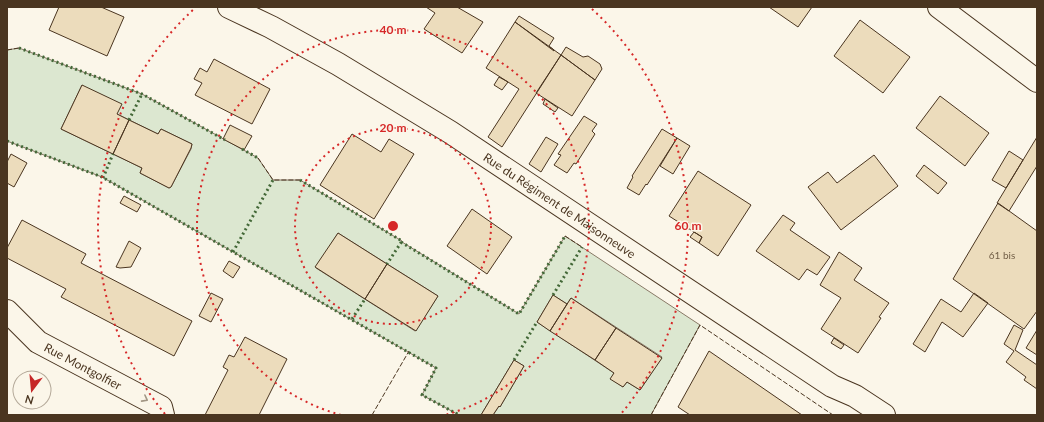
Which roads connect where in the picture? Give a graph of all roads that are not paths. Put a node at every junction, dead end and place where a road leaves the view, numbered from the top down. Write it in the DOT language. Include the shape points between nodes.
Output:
graph roads {
  1 [pos="229,7"];
  2 [pos="939,7"];
  3 [pos="1037,81"];
  4 [pos="7,311"];
  5 [pos="881,413"];
  6 [pos="162,415"];
  1 -- 5 [label="street, Rue du Régiment de Maisonneuve" via="338,64 450,132 832,386 855,396"];
  2 -- 3 [label="street"];
  4 -- 6 [label="street, Rue Montgolfier, one-way" via="38,342 160,407"];
}
